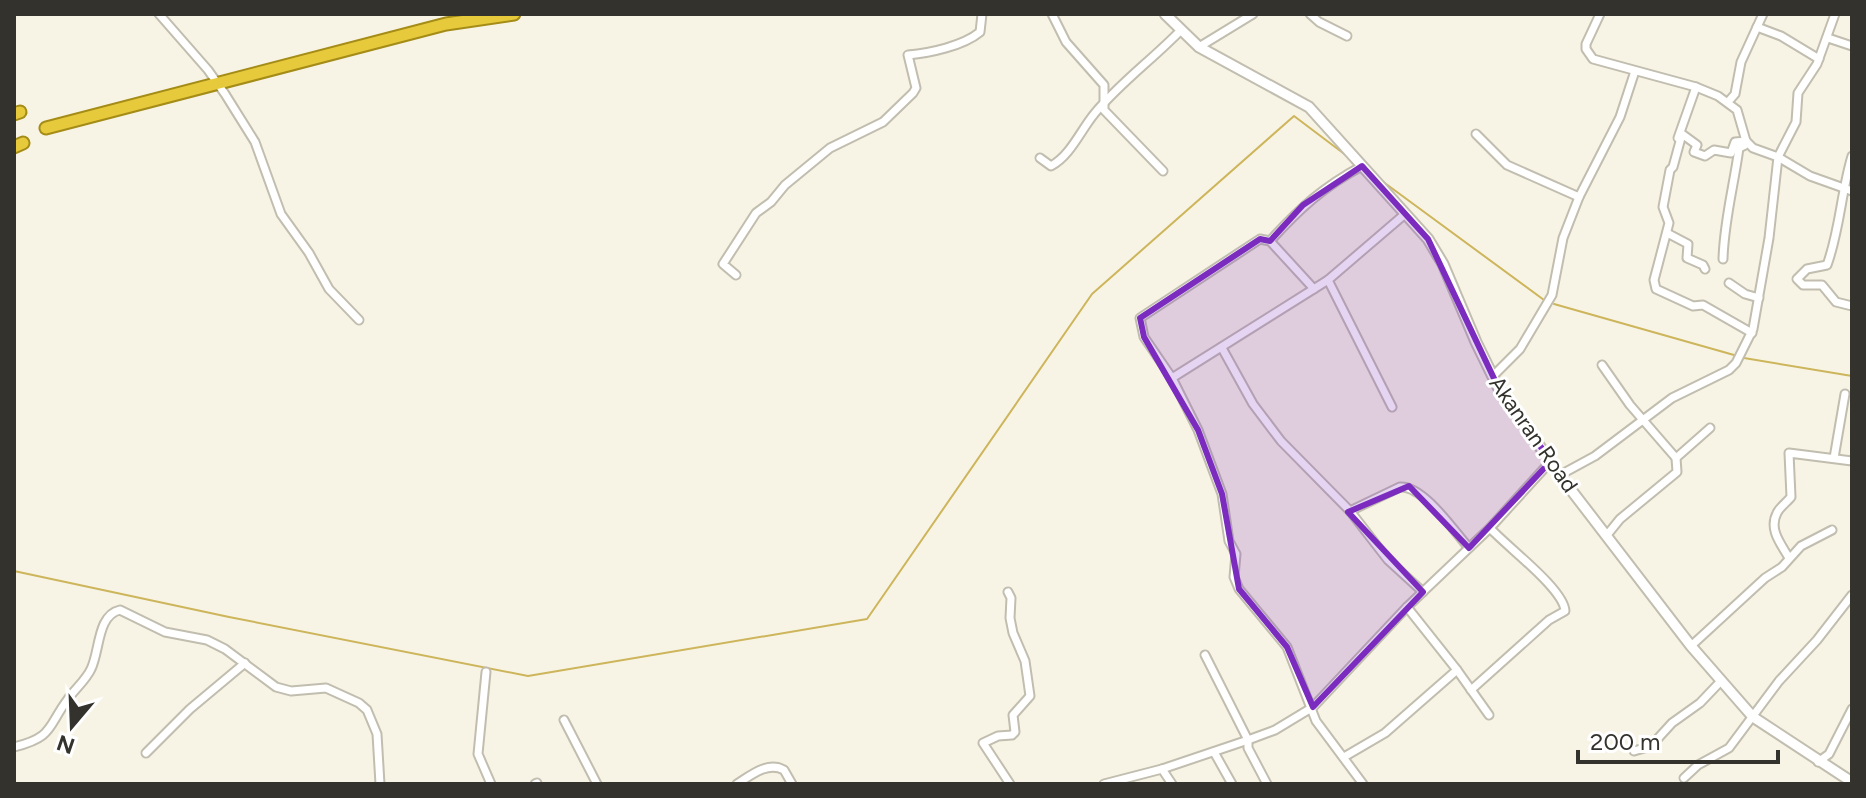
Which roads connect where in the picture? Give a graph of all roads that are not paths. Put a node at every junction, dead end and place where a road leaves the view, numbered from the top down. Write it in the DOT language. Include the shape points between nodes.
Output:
graph roads {
  1 [pos="159,14"];
  2 [pos="514,14"];
  3 [pos="982,14"];
  4 [pos="1052,14"];
  5 [pos="1165,14"];
  6 [pos="1253,14"];
  7 [pos="1310,14"];
  8 [pos="1600,14"];
  9 [pos="1763,14"];
  10 [pos="1835,14"];
  11 [pos="1757,27"];
  12 [pos="1181,30"];
  13 [pos="1347,36"];
  14 [pos="1828,38"];
  15 [pos="1852,46"];
  16 [pos="1199,47"];
  17 [pos="1819,59"];
  18 [pos="1635,71"];
  19 [pos="1696,87"];
  20 [pos="1728,102"];
  21 [pos="1106,103"];
  22 [pos="46,128"];
  23 [pos="1476,134"];
  24 [pos="1678,140"];
  25 [pos="1746,141"];
  26 [pos="1852,156"];
  27 [pos="1778,157"];
  28 [pos="1040,158"];
  29 [pos="1362,166"];
  30 [pos="1163,171"];
  31 [pos="1849,190"];
  32 [pos="1579,197"];
  33 [pos="1405,214"];
  34 [pos="1667,233"];
  35 [pos="1270,241"];
  36 [pos="1723,259"];
  37 [pos="1705,269"];
  38 [pos="736,275"];
  39 [pos="1328,280"];
  40 [pos="1729,283"];
  41 [pos="1314,289"];
  42 [pos="1759,298"];
  43 [pos="1852,306"];
  44 [pos="359,320"];
  45 [pos="1752,333"];
  46 [pos="1222,348"];
  47 [pos="1602,365"];
  48 [pos="1493,376"];
  49 [pos="1172,378"];
  50 [pos="1845,394"];
  51 [pos="1392,407"];
  52 [pos="1643,420"];
  53 [pos="1710,428"];
  54 [pos="1676,458"];
  55 [pos="1834,458"];
  56 [pos="1551,461"];
  57 [pos="1852,461"];
  58 [pos="1560,475"];
  59 [pos="1350,511"];
  60 [pos="1490,528"];
  61 [pos="1832,530"];
  62 [pos="1607,535"];
  63 [pos="1469,548"];
  64 [pos="1789,558"];
  65 [pos="1008,592"];
  66 [pos="1423,592"];
  67 [pos="1852,595"];
  68 [pos="1407,607"];
  69 [pos="1691,646"];
  70 [pos="1205,655"];
  71 [pos="245,663"];
  72 [pos="1457,670"];
  73 [pos="486,672"];
  74 [pos="1720,682"];
  75 [pos="1471,690"];
  76 [pos="1313,707"];
  77 [pos="1852,709"];
  78 [pos="1489,715"];
  79 [pos="1753,717"];
  80 [pos="564,720"];
  81 [pos="1248,740"];
  82 [pos="14,747"];
  83 [pos="1634,751"];
  84 [pos="1214,752"];
  85 [pos="146,753"];
  86 [pos="1344,757"];
  87 [pos="1818,762"];
  88 [pos="1162,769"];
  89 [pos="1684,778"];
  90 [pos="1852,782"];
  91 [pos="380,784"];
  92 [pos="491,784"];
  93 [pos="597,784"];
  94 [pos="737,784"];
  95 [pos="792,784"];
  96 [pos="1010,784"];
  97 [pos="1104,784"];
  98 [pos="1172,784"];
  99 [pos="1232,784"];
  100 [pos="1267,784"];
  101 [pos="1363,784"];
  1 -- 44 [label="street" via="225,94 255,142 281,214 329,289"];
  2 -- 22 [label="highway" via="446,24"];
  3 -- 38 [label="street" via="980,32 973,38 908,55 913,93 875,128 810,163 756,213 723,264"];
  4 -- 21 [label="street" via="1066,42 1104,85"];
  5 -- 12 [label="main road, Akanran Road"];
  6 -- 16 [label="street"];
  7 -- 13 [label="street"];
  8 -- 18 [label="street" via="1587,53"];
  9 -- 11 [label="street"];
  10 -- 14 [label="street"];
  11 -- 17 [label="street"];
  11 -- 20 [label="street"];
  12 -- 16 [label="main road, Akanran Road"];
  12 -- 21 [label="street"];
  14 -- 15 [label="street"];
  14 -- 17 [label="street"];
  16 -- 29 [label="main road, Akanran Road" via="1309,107"];
  17 -- 27 [label="street" via="1798,93 1796,122"];
  18 -- 19 [label="street"];
  18 -- 32 [label="street" via="1620,117"];
  19 -- 20 [label="street"];
  19 -- 24 [label="street"];
  20 -- 25 [label="street" via="1737,110"];
  21 -- 28 [label="street" via="1056,163 1051,166"];
  21 -- 30 [label="street" via="1104,110"];
  23 -- 32 [label="street" via="1507,165"];
  24 -- 25 [label="street" via="1682,134 1691,139 1697,145 1694,152 1705,156 1714,150 1731,153 1735,142"];
  24 -- 34 [label="street" via="1663,207"];
  25 -- 27 [label="street"];
  25 -- 36 [label="street" via="1739,148"];
  26 -- 31 [label="street"];
  27 -- 31 [label="street"];
  27 -- 42 [label="street"];
  29 -- 33 [label="main road, Akanran Road"];
  29 -- 35 [label="street" via="1303,205"];
  31 -- 43 [label="street" via="1827,265 1810,267 1797,279 1803,285 1822,285 1836,302"];
  32 -- 48 [label="street" via="1559,254 1552,295 1520,349"];
  33 -- 39 [label="street"];
  33 -- 48 [label="main road, Akanran Road" via="1443,264"];
  34 -- 37 [label="street" via="1688,244 1687,258"];
  34 -- 45 [label="street" via="1656,289 1693,306 1703,305"];
  35 -- 41 [label="street"];
  35 -- 49 [label="street" via="1260,239 1140,318 1144,337"];
  39 -- 41 [label="street"];
  39 -- 51 [label="street"];
  40 -- 42 [label="street"];
  41 -- 46 [label="street"];
  42 -- 45 [label="street"];
  45 -- 52 [label="street" via="1729,370 1683,391"];
  46 -- 49 [label="street"];
  46 -- 59 [label="street" via="1281,441"];
  47 -- 52 [label="street"];
  48 -- 56 [label="main road, Akanran Road"];
  49 -- 76 [label="street" via="1222,494 1239,589 1287,647"];
  50 -- 55 [label="street"];
  52 -- 54 [label="street"];
  52 -- 58 [label="street"];
  53 -- 54 [label="street"];
  54 -- 62 [label="street" via="1677,472"];
  55 -- 57 [label="street"];
  55 -- 64 [label="street" via="1789,453 1791,497 1776,514 1775,527 1777,542"];
  56 -- 58 [label="main road, Akanran Road"];
  56 -- 60 [label="street"];
  58 -- 62 [label="main road, Akanran Road"];
  59 -- 63 [label="street" via="1409,486"];
  59 -- 66 [label="street" via="1388,560"];
  60 -- 63 [label="street"];
  60 -- 75 [label="street" via="1540,574 1565,611"];
  61 -- 64 [label="street"];
  62 -- 69 [label="main road, Akanran Road"];
  63 -- 66 [label="street"];
  64 -- 69 [label="street"];
  65 -- 96 [label="street" via="1030,696 1013,715 1012,735 983,743"];
  66 -- 68 [label="street"];
  67 -- 79 [label="street"];
  68 -- 72 [label="street"];
  68 -- 76 [label="street"];
  69 -- 74 [label="main road, Akanran Road"];
  70 -- 81 [label="street"];
  71 -- 82 [label="street" via="207,640 165,632 116,610 105,622 91,670 54,724 45,734"];
  71 -- 85 [label="street"];
  71 -- 91 [label="street" via="276,687 326,688 367,710 377,734"];
  72 -- 75 [label="street"];
  72 -- 86 [label="street" via="1385,733"];
  73 -- 92 [label="street" via="478,754"];
  74 -- 79 [label="main road, Akanran Road"];
  74 -- 83 [label="street" via="1651,746"];
  75 -- 78 [label="street"];
  76 -- 81 [label="street"];
  76 -- 86 [label="street" via="1316,721"];
  77 -- 87 [label="street" via="1829,754"];
  79 -- 87 [label="main road, Akanran Road"];
  79 -- 89 [label="street" via="1729,748"];
  80 -- 93 [label="street"];
  81 -- 84 [label="street"];
  81 -- 100 [label="street"];
  84 -- 88 [label="street"];
  84 -- 99 [label="street"];
  86 -- 101 [label="street"];
  87 -- 90 [label="main road, Akanran Road"];
  88 -- 97 [label="street"];
  88 -- 98 [label="street"];
  94 -- 95 [label="street" via="778,767"];
}
